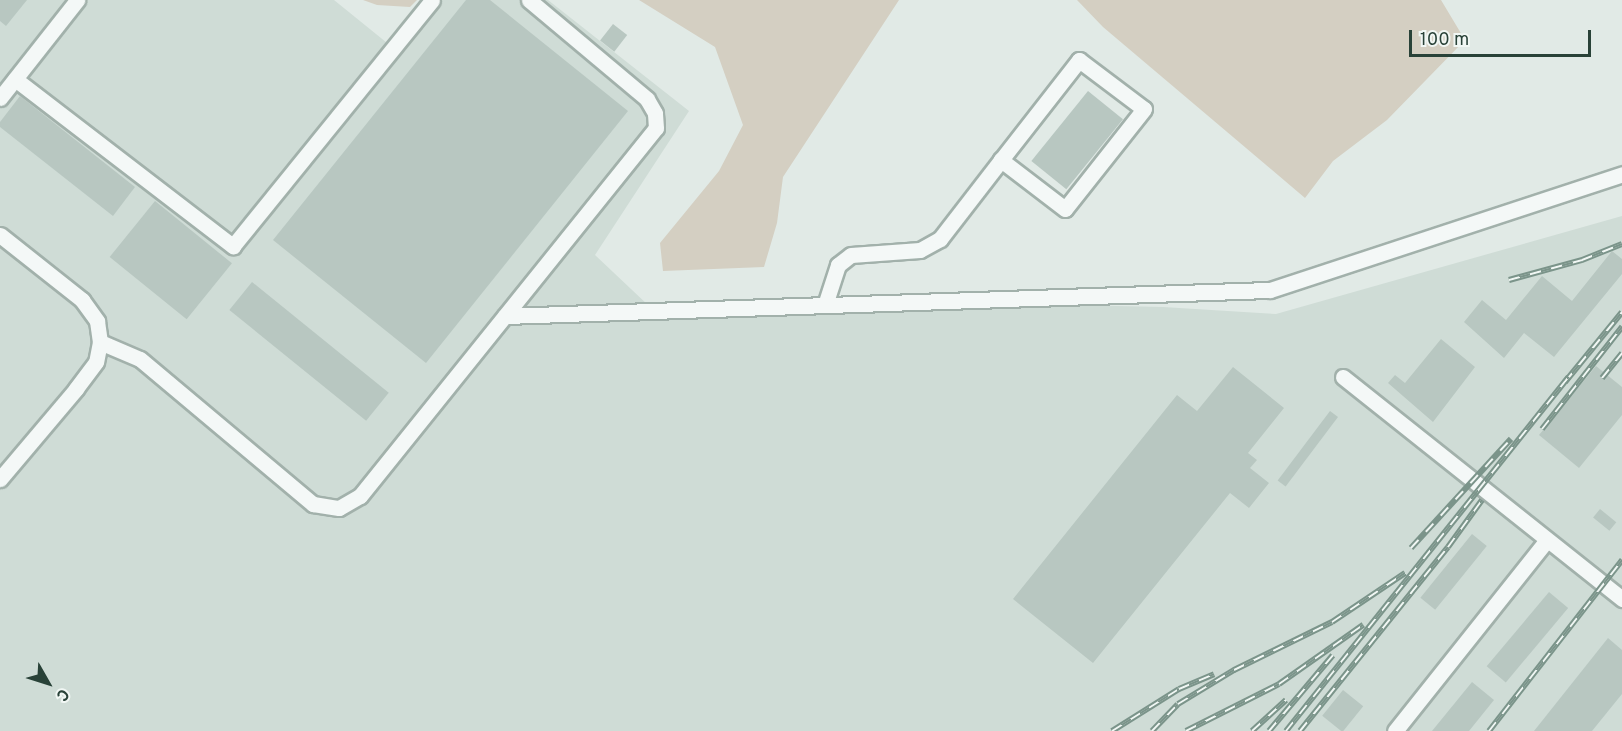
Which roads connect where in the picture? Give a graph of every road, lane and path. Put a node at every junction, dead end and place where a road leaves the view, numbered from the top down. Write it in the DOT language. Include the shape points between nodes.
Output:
graph roads {
  1 [pos="77,0"];
  2 [pos="432,0"];
  3 [pos="529,0"];
  4 [pos="15,79"];
  5 [pos="0,99"];
  6 [pos="1001,160"];
  7 [pos="1622,174"];
  8 [pos="0,235"];
  9 [pos="825,305"];
  10 [pos="505,316"];
  11 [pos="100,342"];
  12 [pos="1343,377"];
  13 [pos="0,479"];
  14 [pos="1547,540"];
  15 [pos="1622,599"];
  16 [pos="1395,731"];
  1 -- 4 [label="street"];
  2 -- 4 [label="street" via="233,246"];
  3 -- 10 [label="street" via="647,99 655,113 656,128"];
  4 -- 5 [label="street"];
  6 -- 6 [label="street" via="1079,60 1144,109 1065,209"];
  6 -- 9 [label="street" via="940,239 920,250 851,255 838,265"];
  7 -- 9 [label="street" via="1270,290"];
  8 -- 11 [label="street" via="82,300 97,321"];
  9 -- 10 [label="street"];
  10 -- 11 [label="street" via="360,496 339,508 314,504 140,359"];
  11 -- 13 [label="street" via="96,362"];
  12 -- 14 [label="street"];
  14 -- 15 [label="street"];
  14 -- 16 [label="street"];
}
